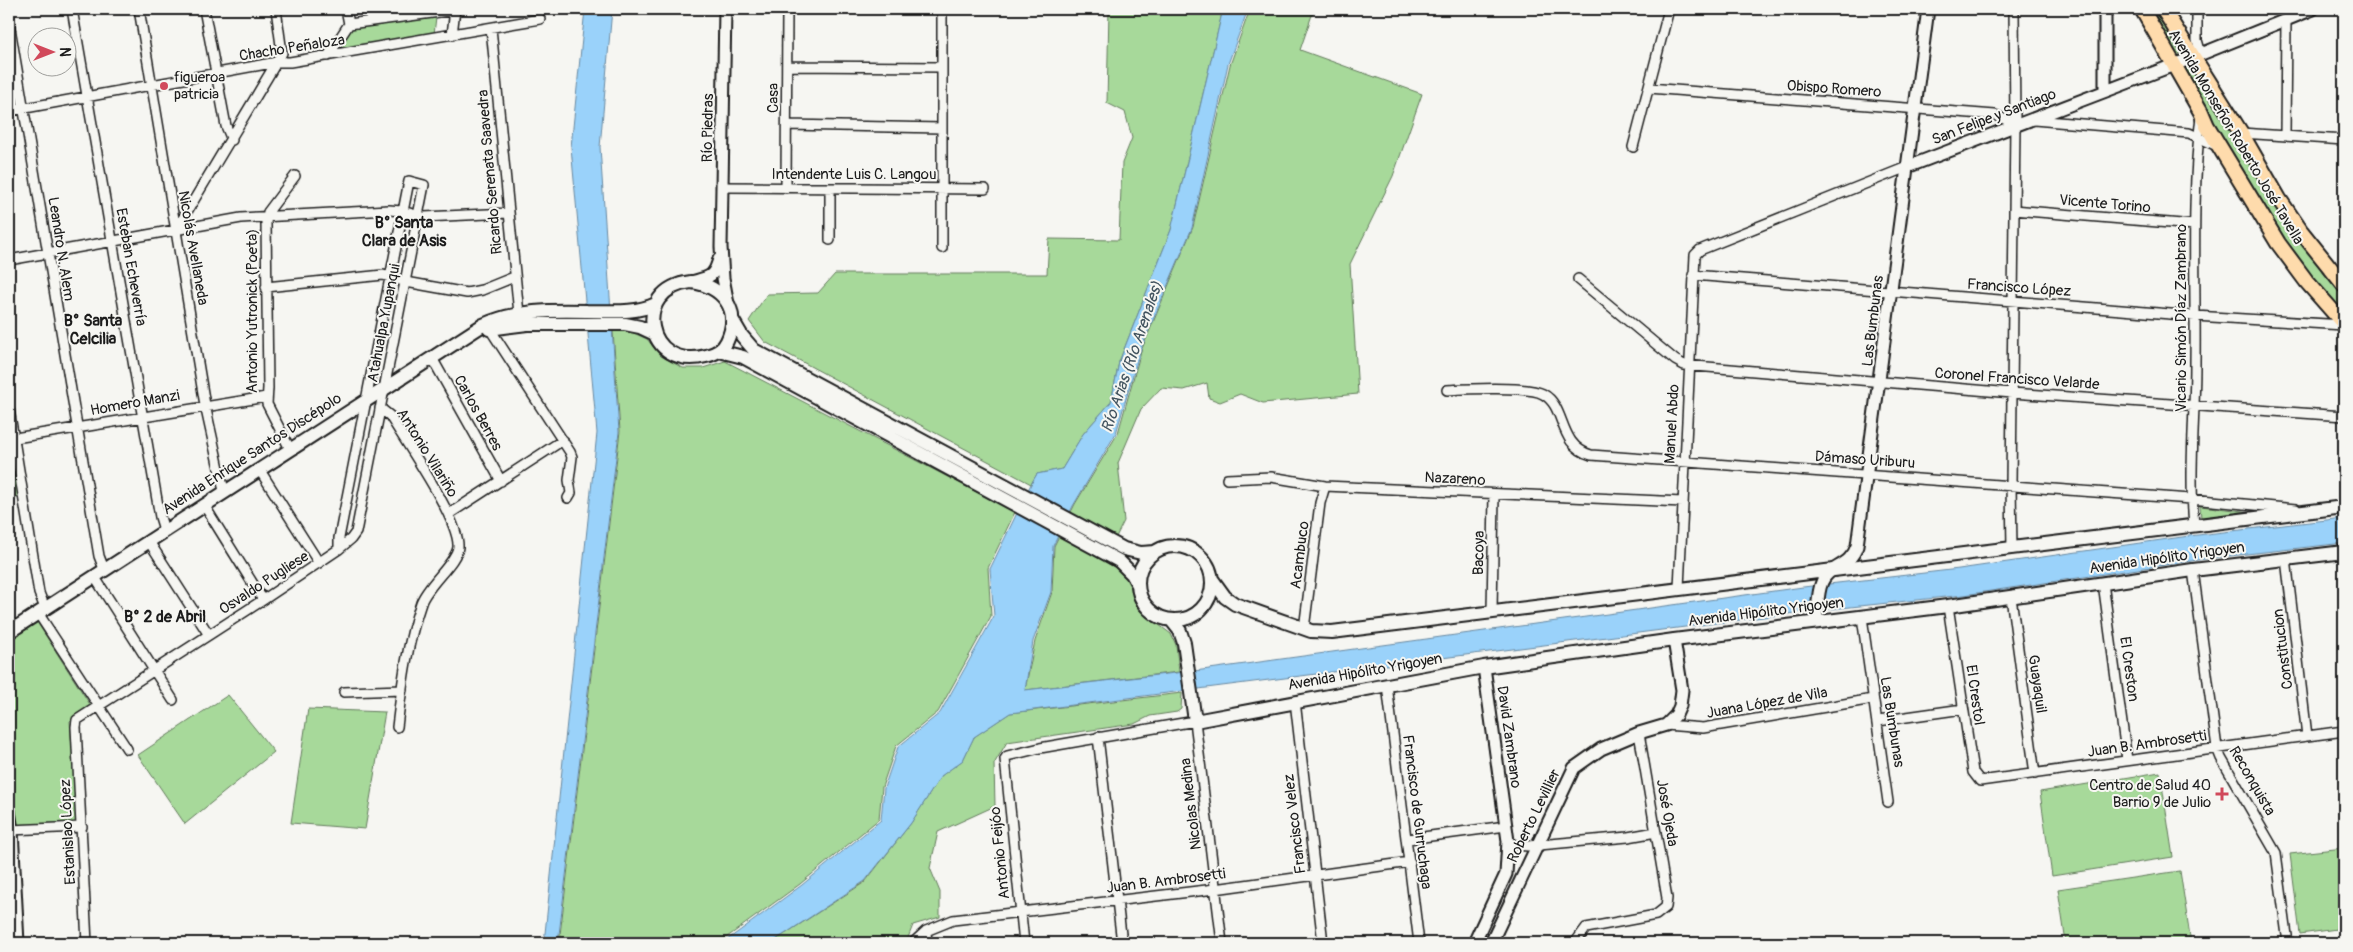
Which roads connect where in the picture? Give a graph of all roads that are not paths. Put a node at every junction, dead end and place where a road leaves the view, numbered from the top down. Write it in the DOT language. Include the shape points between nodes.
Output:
graph roads {
  1 [pos="72,9"];
  2 [pos="138,9"];
  3 [pos="204,9"];
  4 [pos="276,9"];
  5 [pos="346,9"];
  6 [pos="724,9"];
  7 [pos="787,9"];
  8 [pos="942,9"];
  9 [pos="1669,9"];
  10 [pos="1928,9"];
  11 [pos="2014,9"];
  12 [pos="2105,9"];
  13 [pos="2142,9"];
  14 [pos="2163,9"];
  15 [pos="2198,9"];
  16 [pos="2312,9"];
  17 [pos="455,10"];
  18 [pos="540,19"];
  19 [pos="2286,19"];
  20 [pos="9,22"];
  21 [pos="349,24"];
  22 [pos="490,28"];
  23 [pos="452,35"];
  24 [pos="328,56"];
  25 [pos="2197,56"];
  26 [pos="277,62"];
  27 [pos="2174,65"];
  28 [pos="787,66"];
  29 [pos="941,67"];
  30 [pos="215,74"];
  31 [pos="152,86"];
  32 [pos="1649,88"];
  33 [pos="2106,91"];
  34 [pos="88,98"];
  35 [pos="23,108"];
  36 [pos="1915,109"];
  37 [pos="9,111"];
  38 [pos="2201,112"];
  39 [pos="2028,119"];
  40 [pos="2015,124"];
  41 [pos="786,125"];
  42 [pos="942,128"];
  43 [pos="2241,133"];
  44 [pos="2198,136"];
  45 [pos="2285,136"];
  46 [pos="232,140"];
  47 [pos="2344,140"];
  48 [pos="1633,147"];
  49 [pos="2220,148"];
  50 [pos="1907,167"];
  51 [pos="295,176"];
  52 [pos="723,187"];
  53 [pos="786,188"];
  54 [pos="830,188"];
  55 [pos="942,188"];
  56 [pos="985,189"];
  57 [pos="2014,210"];
  58 [pos="402,211"];
  59 [pos="508,213"];
  60 [pos="267,216"];
  61 [pos="418,216"];
  62 [pos="2194,225"];
  63 [pos="176,230"];
  64 [pos="830,240"];
  65 [pos="113,242"];
  66 [pos="721,248"];
  67 [pos="942,248"];
  68 [pos="48,254"];
  69 [pos="9,260"];
  70 [pos="1693,261"];
  71 [pos="1693,275"];
  72 [pos="389,276"];
  73 [pos="514,277"];
  74 [pos="1578,279"];
  75 [pos="406,282"];
  76 [pos="691,282"];
  77 [pos="2344,285"];
  78 [pos="266,287"];
  79 [pos="1892,292"];
  80 [pos="2014,301"];
  81 [pos="656,304"];
  82 [pos="728,304"];
  83 [pos="519,314"];
  84 [pos="2195,316"];
  85 [pos="625,318"];
  86 [pos="732,319"];
  87 [pos="2344,324"];
  88 [pos="490,329"];
  89 [pos="655,334"];
  90 [pos="463,339"];
  91 [pos="718,351"];
  92 [pos="432,358"];
  93 [pos="1688,366"];
  94 [pos="1880,382"];
  95 [pos="385,388"];
  96 [pos="1447,390"];
  97 [pos="2012,393"];
  98 [pos="266,397"];
  99 [pos="367,399"];
  100 [pos="206,405"];
  101 [pos="2195,406"];
  102 [pos="380,408"];
  103 [pos="9,409"];
  104 [pos="142,416"];
  105 [pos="2344,416"];
  106 [pos="76,428"];
  107 [pos="11,439"];
  108 [pos="563,440"];
  109 [pos="290,449"];
  110 [pos="1684,461"];
  111 [pos="259,469"];
  112 [pos="1868,474"];
  113 [pos="1227,479"];
  114 [pos="501,481"];
  115 [pos="993,484"];
  116 [pos="2011,485"];
  117 [pos="1325,486"];
  118 [pos="224,491"];
  119 [pos="1494,495"];
  120 [pos="568,498"];
  121 [pos="2191,498"];
  122 [pos="1683,502"];
  123 [pos="204,505"];
  124 [pos="2344,507"];
  125 [pos="2314,511"];
  126 [pos="449,514"];
  127 [pos="2194,525"];
  128 [pos="164,530"];
  129 [pos="148,540"];
  130 [pos="2012,549"];
  131 [pos="339,550"];
  132 [pos="1154,552"];
  133 [pos="2344,552"];
  134 [pos="1121,555"];
  135 [pos="2286,559"];
  136 [pos="319,563"];
  137 [pos="1839,569"];
  138 [pos="2193,570"];
  139 [pos="99,572"];
  140 [pos="1804,573"];
  141 [pos="1212,579"];
  142 [pos="1821,582"];
  143 [pos="2103,583"];
  144 [pos="1138,586"];
  145 [pos="1679,588"];
  146 [pos="2011,597"];
  147 [pos="263,600"];
  148 [pos="1948,606"];
  149 [pos="41,611"];
  150 [pos="1492,611"];
  151 [pos="1195,615"];
  152 [pos="1862,616"];
  153 [pos="1816,617"];
  154 [pos="1172,621"];
  155 [pos="1304,629"];
  156 [pos="9,632"];
  157 [pos="209,635"];
  158 [pos="1674,640"];
  159 [pos="1185,649"];
  160 [pos="1484,667"];
  161 [pos="154,670"];
  162 [pos="1387,685"];
  163 [pos="402,690"];
  164 [pos="344,692"];
  165 [pos="1872,699"];
  166 [pos="173,700"];
  167 [pos="1295,701"];
  168 [pos="98,706"];
  169 [pos="1963,709"];
  170 [pos="78,720"];
  171 [pos="1195,721"];
  172 [pos="1878,721"];
  173 [pos="1666,725"];
  174 [pos="397,727"];
  175 [pos="2344,731"];
  176 [pos="1639,733"];
  177 [pos="2307,736"];
  178 [pos="1098,737"];
  179 [pos="2217,748"];
  180 [pos="127,749"];
  181 [pos="2127,760"];
  182 [pos="2035,774"];
  183 [pos="1983,782"];
  184 [pos="1888,802"];
  185 [pos="9,811"];
  186 [pos="1506,826"];
  187 [pos="82,827"];
  188 [pos="10,830"];
  189 [pos="1656,832"];
  190 [pos="1408,839"];
  191 [pos="1508,841"];
  192 [pos="1537,846"];
  193 [pos="1410,862"];
  194 [pos="1506,874"];
  195 [pos="1314,875"];
  196 [pos="1215,889"];
  197 [pos="1116,901"];
  198 [pos="1020,912"];
  199 [pos="926,931"];
  200 [pos="18,943"];
  201 [pos="87,943"];
  202 [pos="913,943"];
  203 [pos="927,943"];
  204 [pos="1024,943"];
  205 [pos="1122,943"];
  206 [pos="1222,943"];
  207 [pos="1323,943"];
  208 [pos="1419,943"];
  209 [pos="1474,943"];
  210 [pos="1491,943"];
  211 [pos="1575,943"];
  212 [pos="2288,943"];
  1 -- 34 [label="street, Esteban Echeverría"];
  2 -- 31 [label="street, Nicolás Avellaneda"];
  3 -- 30 [label="street"];
  4 -- 26 [label="street" via="282,47"];
  5 -- 21 [label="street"];
  6 -- 52 [label="street, Río Piedras"];
  7 -- 28 [label="street, Casa"];
  8 -- 29 [label="street"];
  9 -- 32 [label="street"];
  10 -- 36 [label="street, Las Bumbunas"];
  11 -- 40 [label="street"];
  12 -- 33 [label="street"];
  13 -- 27 [label="highway, Avenida Monseñor Roberto José Tavella"];
  14 -- 25 [label="highway, Avenida Monseñor Roberto José Tavella"];
  15 -- 25 [label="street"];
  16 -- 19 [label="street, San Felipe y Santiago"];
  17 -- 21 [label="street"];
  17 -- 23 [label="street"];
  18 -- 22 [label="street, Chacho Peñaloza"];
  19 -- 25 [label="street, San Felipe y Santiago"];
  19 -- 45 [label="street"];
  20 -- 35 [label="street, Leandro N. Alem"];
  21 -- 24 [label="street"];
  22 -- 23 [label="street, Chacho Peñaloza"];
  22 -- 59 [label="street, Ricardo Serenata Saavedra"];
  23 -- 24 [label="street, Chacho Peñaloza"];
  24 -- 26 [label="street, Chacho Peñaloza"];
  25 -- 27 [label="street, San Felipe y Santiago"];
  25 -- 43 [label="highway, Avenida Monseñor Roberto José Tavella"];
  26 -- 30 [label="street, Chacho Peñaloza"];
  26 -- 46 [label="street"];
  27 -- 33 [label="street, San Felipe y Santiago"];
  27 -- 38 [label="highway, Avenida Monseñor Roberto José Tavella"];
  28 -- 29 [label="street"];
  28 -- 41 [label="street, Casa"];
  29 -- 42 [label="street"];
  30 -- 31 [label="street, Chacho Peñaloza"];
  30 -- 46 [label="street"];
  31 -- 34 [label="street, Chacho Peñaloza"];
  31 -- 63 [label="street, Nicolás Avellaneda"];
  32 -- 36 [label="street, Obispo Romero"];
  32 -- 48 [label="street"];
  33 -- 39 [label="street, San Felipe y Santiago"];
  34 -- 35 [label="street, Chacho Peñaloza"];
  34 -- 65 [label="street, Esteban Echeverría"];
  35 -- 37 [label="street, Chacho Peñaloza"];
  35 -- 68 [label="street, Leandro N. Alem"];
  36 -- 40 [label="street, Obispo Romero" via="1995,115"];
  36 -- 50 [label="street, Las Bumbunas"];
  38 -- 44 [label="street, Vicario Simón Díaz Zambrano"];
  38 -- 49 [label="highway, Avenida Monseñor Roberto José Tavella"];
  39 -- 40 [label="street, San Felipe y Santiago"];
  39 -- 44 [label="street"];
  40 -- 50 [label="street, San Felipe y Santiago"];
  40 -- 57 [label="street"];
  41 -- 42 [label="street"];
  41 -- 53 [label="street, Casa"];
  42 -- 55 [label="street"];
  43 -- 45 [label="street"];
  43 -- 77 [label="highway, Avenida Monseñor Roberto José Tavella" via="2300,230"];
  44 -- 49 [label="street"];
  44 -- 62 [label="street, Vicario Simón Díaz Zambrano"];
  45 -- 47 [label="street"];
  46 -- 63 [label="street"];
  49 -- 87 [label="highway, Avenida Monseñor Roberto José Tavella" via="2288,257"];
  50 -- 70 [label="street, San Felipe y Santiago" via="1700,250"];
  50 -- 79 [label="street, Las Bumbunas"];
  51 -- 60 [label="street, Antonio Yutronick (Poeta)"];
  52 -- 53 [label="street, Intendente Luis C. Langou"];
  52 -- 66 [label="street, Río Piedras"];
  53 -- 54 [label="street, Intendente Luis C. Langou"];
  54 -- 55 [label="street, Intendente Luis C. Langou"];
  54 -- 64 [label="street"];
  55 -- 56 [label="street, Intendente Luis C. Langou"];
  55 -- 67 [label="street"];
  57 -- 62 [label="street, Vicente Torino"];
  57 -- 80 [label="street"];
  58 -- 60 [label="street"];
  58 -- 61 [label="street"];
  58 -- 61 [label="street, Atahualpa Yupanqui" via="408,181 424,185"];
  58 -- 72 [label="street, Atahualpa Yupanqui"];
  59 -- 61 [label="street"];
  59 -- 73 [label="street, Ricardo Serenata Saavedra"];
  60 -- 63 [label="street"];
  60 -- 78 [label="street, Antonio Yutronick (Poeta)"];
  61 -- 75 [label="street, Atahualpa Yupanqui"];
  62 -- 84 [label="street, Vicario Simón Díaz Zambrano"];
  63 -- 65 [label="street"];
  63 -- 100 [label="street, Nicolás Avellaneda"];
  65 -- 68 [label="street"];
  65 -- 104 [label="street, Esteban Echeverría"];
  66 -- 76 [label="street" via="715,272"];
  66 -- 82 [label="street"];
  68 -- 69 [label="street"];
  68 -- 106 [label="street, Leandro N. Alem"];
  70 -- 71 [label="street, Manuel Abdo"];
  71 -- 79 [label="street, Francisco López"];
  71 -- 93 [label="street, Manuel Abdo"];
  72 -- 75 [label="street"];
  72 -- 78 [label="street"];
  72 -- 99 [label="street, Atahualpa Yupanqui"];
  73 -- 75 [label="street" via="482,290 467,292"];
  73 -- 83 [label="street, Ricardo Serenata Saavedra"];
  74 -- 93 [label="street" via="1674,360"];
  75 -- 95 [label="street, Atahualpa Yupanqui"];
  76 -- 81 [label="main road" via="670,288"];
  76 -- 82 [label="main road" via="719,291"];
  78 -- 98 [label="street, Antonio Yutronick (Poeta)"];
  79 -- 80 [label="street, Francisco López"];
  79 -- 94 [label="street, Las Bumbunas"];
  80 -- 84 [label="street, Francisco López"];
  80 -- 97 [label="street"];
  81 -- 85 [label="main road"];
  81 -- 89 [label="main road" via="651,318"];
  82 -- 86 [label="main road"];
  83 -- 85 [label="main road, Avenida Enrique Santos Discépolo" via="572,311"];
  83 -- 90 [label="main road, Avenida Enrique Santos Discépolo" via="483,325"];
  84 -- 87 [label="street, Francisco López"];
  84 -- 101 [label="street, Vicario Simón Díaz Zambrano"];
  85 -- 88 [label="main road"];
  85 -- 89 [label="main road"];
  86 -- 91 [label="main road" via="728,339"];
  86 -- 115 [label="main road" via="754,350"];
  88 -- 90 [label="main road"];
  88 -- 108 [label="street"];
  89 -- 91 [label="main road" via="664,348 682,358 703,357"];
  90 -- 92 [label="main road, Avenida Enrique Santos Discépolo"];
  91 -- 115 [label="main road" via="743,357"];
  92 -- 95 [label="main road, Avenida Enrique Santos Discépolo"];
  92 -- 114 [label="street, Carlos Berres"];
  93 -- 94 [label="street, Coronel Francisco Velarde"];
  93 -- 110 [label="street, Manuel Abdo"];
  94 -- 97 [label="street, Coronel Francisco Velarde"];
  94 -- 112 [label="street, Las Bumbunas"];
  95 -- 99 [label="main road, Avenida Enrique Santos Discépolo"];
  95 -- 102 [label="street, Atahualpa Yupanqui"];
  96 -- 110 [label="street, Dámaso Uriburu" via="1475,388 1538,392 1551,402 1573,446 1583,452"];
  97 -- 101 [label="street, Coronel Francisco Velarde"];
  97 -- 116 [label="street"];
  98 -- 100 [label="street, Homero Manzi"];
  98 -- 109 [label="street, Antonio Yutronick (Poeta)"];
  99 -- 109 [label="main road, Avenida Enrique Santos Discépolo"];
  99 -- 131 [label="street, Atahualpa Yupanqui"];
  100 -- 104 [label="street, Homero Manzi"];
  100 -- 118 [label="street, Nicolás Avellaneda"];
  101 -- 105 [label="street, Coronel Francisco Velarde"];
  101 -- 121 [label="street, Vicario Simón Díaz Zambrano"];
  102 -- 126 [label="street, Antonio Vilariño" via="390,416"];
  102 -- 131 [label="street, Atahualpa Yupanqui" via="356,532"];
  103 -- 107 [label="street"];
  104 -- 106 [label="street, Homero Manzi"];
  104 -- 128 [label="street, Esteban Echeverría"];
  106 -- 107 [label="street, Homero Manzi"];
  106 -- 139 [label="street, Leandro N. Alem" via="99,556"];
  107 -- 149 [label="street"];
  108 -- 114 [label="street"];
  108 -- 120 [label="street" via="572,457 572,493"];
  109 -- 111 [label="main road, Avenida Enrique Santos Discépolo"];
  110 -- 112 [label="street, Dámaso Uriburu"];
  110 -- 122 [label="street, Manuel Abdo"];
  111 -- 118 [label="main road, Avenida Enrique Santos Discépolo"];
  111 -- 136 [label="street"];
  112 -- 116 [label="street, Dámaso Uriburu"];
  112 -- 137 [label="street, Las Bumbunas" via="1857,546 1849,562"];
  113 -- 117 [label="street, Nazareno" via="1271,477"];
  114 -- 126 [label="street"];
  115 -- 134 [label="main road"];
  116 -- 121 [label="street, Dámaso Uriburu"];
  116 -- 130 [label="street"];
  117 -- 119 [label="street, Nazareno"];
  117 -- 155 [label="street, Acambuco"];
  118 -- 123 [label="main road, Avenida Enrique Santos Discépolo"];
  119 -- 122 [label="street, Nazareno"];
  119 -- 150 [label="street, Bacoya"];
  121 -- 125 [label="street, Dámaso Uriburu"];
  121 -- 127 [label="street, Vicario Simón Díaz Zambrano"];
  122 -- 145 [label="street, Manuel Abdo"];
  123 -- 128 [label="main road, Avenida Enrique Santos Discépolo"];
  123 -- 147 [label="street"];
  124 -- 125 [label="main road, Avenida Hipólito Yrigoyen"];
  125 -- 127 [label="main road, Avenida Hipólito Yrigoyen"];
  126 -- 163 [label="street, Antonio Vilariño" via="457,532 458,548 421,602 407,654"];
  127 -- 130 [label="main road, Avenida Hipólito Yrigoyen"];
  128 -- 129 [label="main road, Avenida Enrique Santos Discépolo"];
  129 -- 139 [label="main road, Avenida Enrique Santos Discépolo"];
  129 -- 157 [label="street"];
  130 -- 137 [label="main road, Avenida Hipólito Yrigoyen"];
  131 -- 136 [label="street, Osvaldo Pugliese"];
  132 -- 134 [label="main road"];
  132 -- 141 [label="main road" via="1175,546 1191,550 1204,559"];
  132 -- 144 [label="main road" via="1142,566"];
  133 -- 135 [label="main road, Avenida Hipólito Yrigoyen"];
  134 -- 144 [label="main road"];
  135 -- 138 [label="main road, Avenida Hipólito Yrigoyen"];
  135 -- 177 [label="street, Constitucion"];
  136 -- 147 [label="street, Osvaldo Pugliese"];
  137 -- 140 [label="main road, Avenida Hipólito Yrigoyen"];
  137 -- 142 [label="street, Las Bumbunas"];
  138 -- 143 [label="main road, Avenida Hipólito Yrigoyen"];
  138 -- 179 [label="street, Reconquista"];
  139 -- 149 [label="main road, Avenida Enrique Santos Discépolo"];
  139 -- 161 [label="street, Leandro N. Alem"];
  140 -- 142 [label="street" via="1814,575"];
  140 -- 145 [label="main road, Avenida Hipólito Yrigoyen"];
  141 -- 151 [label="main road" via="1207,603"];
  141 -- 155 [label="main road, Avenida Hipólito Yrigoyen" via="1230,601"];
  142 -- 153 [label="street"];
  143 -- 146 [label="main road, Avenida Hipólito Yrigoyen"];
  143 -- 181 [label="street, El Creston"];
  144 -- 154 [label="main road" via="1148,609"];
  145 -- 150 [label="main road, Avenida Hipólito Yrigoyen"];
  146 -- 148 [label="main road, Avenida Hipólito Yrigoyen"];
  146 -- 182 [label="street, Guayaquil"];
  147 -- 157 [label="street, Osvaldo Pugliese"];
  148 -- 152 [label="main road, Avenida Hipólito Yrigoyen"];
  148 -- 169 [label="street, El Crestol"];
  149 -- 156 [label="main road, Avenida Enrique Santos Discépolo"];
  149 -- 168 [label="street"];
  150 -- 155 [label="main road, Avenida Hipólito Yrigoyen" via="1332,632"];
  151 -- 154 [label="main road"];
  151 -- 159 [label="main road" via="1190,622"];
  152 -- 153 [label="main road, Avenida Hipólito Yrigoyen"];
  152 -- 165 [label="street, Las Bumbunas"];
  153 -- 158 [label="main road, Avenida Hipólito Yrigoyen"];
  154 -- 159 [label="main road" via="1180,631"];
  157 -- 161 [label="street, Osvaldo Pugliese"];
  158 -- 160 [label="main road, Avenida Hipólito Yrigoyen"];
  158 -- 173 [label="street" via="1682,698 1676,715"];
  159 -- 171 [label="main road"];
  160 -- 162 [label="main road, Avenida Hipólito Yrigoyen"];
  160 -- 186 [label="street, David Zambrano"];
  161 -- 166 [label="street, Leandro N. Alem"];
  161 -- 168 [label="street, Osvaldo Pugliese"];
  162 -- 167 [label="main road, Avenida Hipólito Yrigoyen"];
  162 -- 190 [label="street, Francisco de Gurruchaga"];
  163 -- 164 [label="street"];
  163 -- 174 [label="street, Antonio Vilariño"];
  165 -- 172 [label="street, Las Bumbunas"];
  165 -- 173 [label="street, Juana López de Vila" via="1703,728"];
  167 -- 171 [label="main road, Avenida Hipólito Yrigoyen"];
  167 -- 195 [label="street, Francisco Velez"];
  168 -- 170 [label="street, Osvaldo Pugliese"];
  168 -- 180 [label="street"];
  169 -- 172 [label="street"];
  169 -- 183 [label="street, El Crestol" via="1972,772"];
  170 -- 187 [label="street, Estanislao López"];
  171 -- 178 [label="street"];
  171 -- 196 [label="street, Nicolas Medina"];
  172 -- 184 [label="street, Las Bumbunas"];
  173 -- 176 [label="street, Roberto Levillier"];
  175 -- 177 [label="street, Juan B. Ambrosetti"];
  176 -- 189 [label="street, José Ojeda"];
  176 -- 192 [label="street, Roberto Levillier" via="1601,749 1574,768"];
  177 -- 179 [label="street, Juan B. Ambrosetti"];
  178 -- 197 [label="street"];
  178 -- 198 [label="street, Antonio Feijóo" via="1012,753 1005,760"];
  179 -- 181 [label="street, Juan B. Ambrosetti"];
  179 -- 212 [label="street, Reconquista" via="2276,853"];
  181 -- 182 [label="street, Juan B. Ambrosetti"];
  182 -- 183 [label="street, Juan B. Ambrosetti"];
  185 -- 188 [label="street"];
  186 -- 190 [label="street"];
  186 -- 191 [label="street, David Zambrano"];
  187 -- 188 [label="street"];
  187 -- 201 [label="street, Estanislao López"];
  188 -- 200 [label="street"];
  189 -- 192 [label="street"];
  189 -- 211 [label="street, José Ojeda" via="1666,907 1661,913 1586,928"];
  190 -- 193 [label="street, Francisco de Gurruchaga"];
  191 -- 192 [label="street" via="1519,846"];
  191 -- 194 [label="street, David Zambrano"];
  192 -- 210 [label="street, Roberto Levillier"];
  193 -- 195 [label="street, Juan B. Ambrosetti"];
  193 -- 208 [label="street, Francisco de Gurruchaga"];
  194 -- 209 [label="street, Roberto Levillier"];
  195 -- 196 [label="street, Juan B. Ambrosetti"];
  195 -- 207 [label="street, Francisco Velez"];
  196 -- 197 [label="street, Juan B. Ambrosetti"];
  196 -- 206 [label="street, Nicolas Medina"];
  197 -- 198 [label="street, Juan B. Ambrosetti"];
  197 -- 205 [label="street"];
  198 -- 199 [label="street, Juan B. Ambrosetti" via="954,920"];
  198 -- 204 [label="street, Antonio Feijóo"];
  199 -- 202 [label="street"];
  199 -- 203 [label="street"];
}
